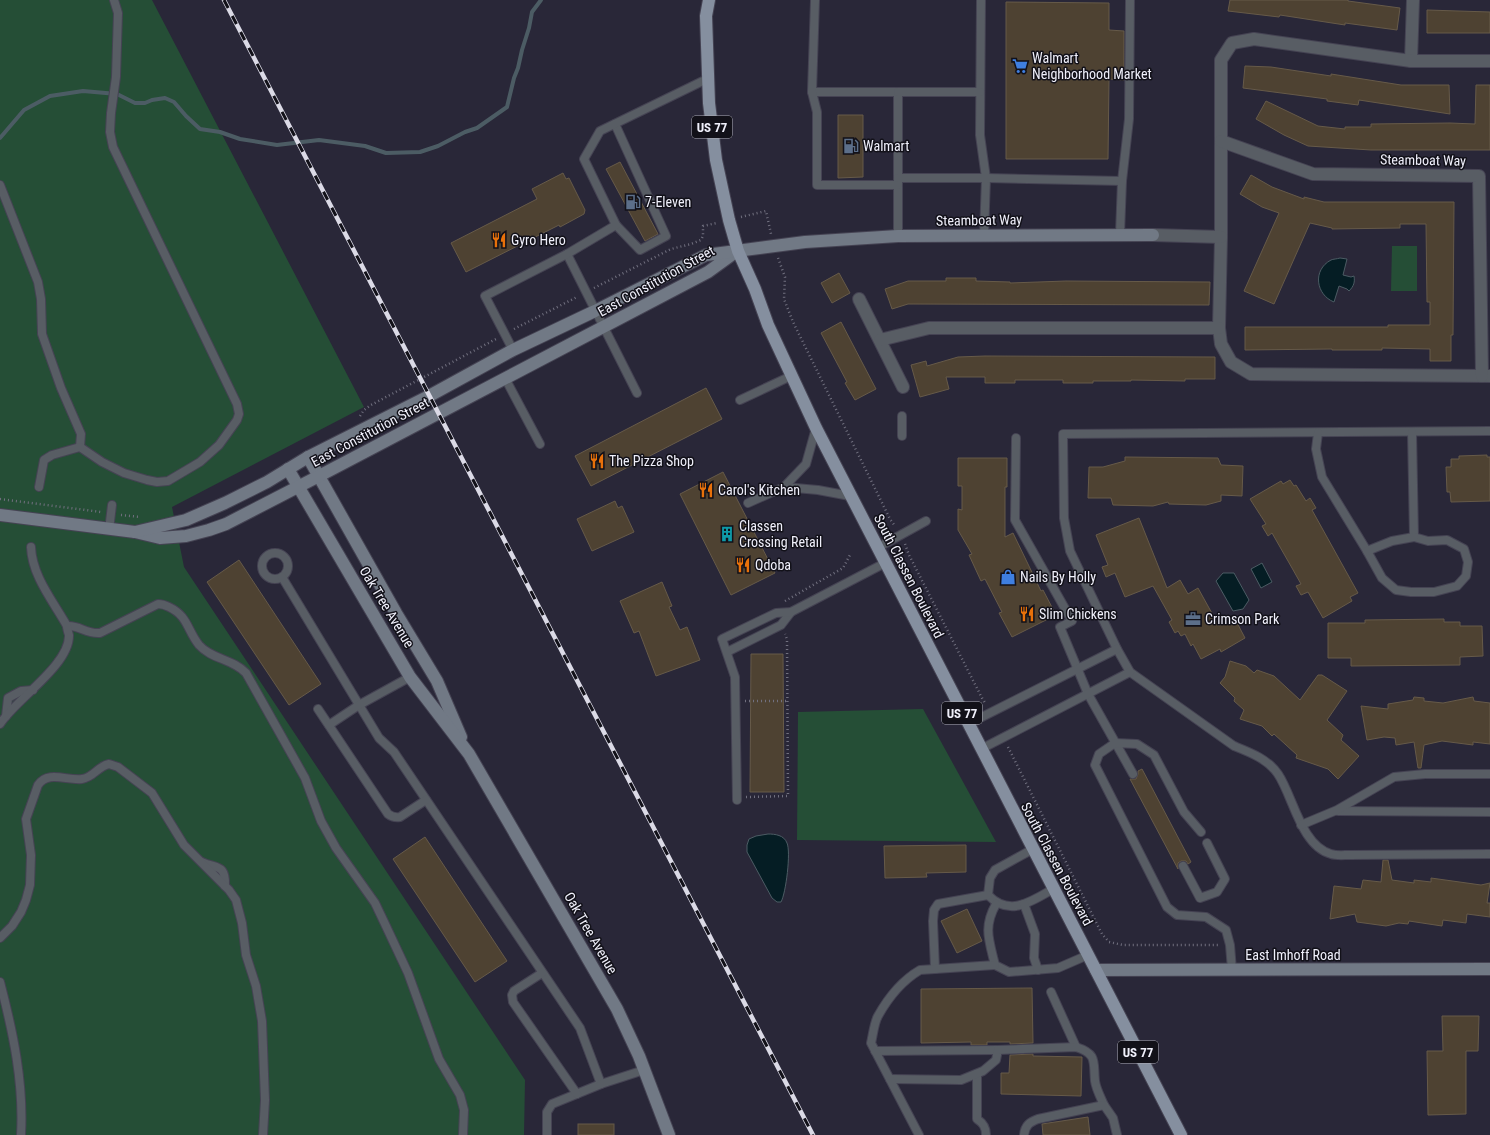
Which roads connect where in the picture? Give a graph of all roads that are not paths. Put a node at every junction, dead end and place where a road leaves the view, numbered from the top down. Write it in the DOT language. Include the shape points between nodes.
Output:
graph roads {
  1 [pos="114,0"];
  2 [pos="708,0"];
  3 [pos="815,0"];
  4 [pos="981,0"];
  5 [pos="1130,0"];
  6 [pos="1413,0"];
  7 [pos="1411,61"];
  8 [pos="1490,61"];
  9 [pos="709,78"];
  10 [pos="812,92"];
  11 [pos="898,92"];
  12 [pos="980,92"];
  13 [pos="615,124"];
  14 [pos="1221,141"];
  15 [pos="986,178"];
  16 [pos="1122,181"];
  17 [pos="898,182"];
  18 [pos="0,185"];
  19 [pos="616,225"];
  20 [pos="1120,234"];
  21 [pos="984,235"];
  22 [pos="1153,235"];
  23 [pos="898,236"];
  24 [pos="1221,237"];
  25 [pos="738,250"];
  26 [pos="567,254"];
  27 [pos="859,299"];
  28 [pos="595,311"];
  29 [pos="603,326"];
  30 [pos="1219,328"];
  31 [pos="880,340"];
  32 [pos="513,350"];
  33 [pos="791,376"];
  34 [pos="1486,376"];
  35 [pos="505,378"];
  36 [pos="903,387"];
  37 [pos="637,393"];
  38 [pos="740,400"];
  39 [pos="902,416"];
  40 [pos="816,428"];
  41 [pos="1490,431"];
  42 [pos="1412,432"];
  43 [pos="1318,433"];
  44 [pos="902,436"];
  45 [pos="1016,438"];
  46 [pos="540,444"];
  47 [pos="80,447"];
  48 [pos="308,457"];
  49 [pos="288,469"];
  50 [pos="319,476"];
  51 [pos="297,486"];
  52 [pos="39,487"];
  53 [pos="784,487"];
  54 [pos="850,496"];
  55 [pos="748,504"];
  56 [pos="112,505"];
  57 [pos="0,515"];
  58 [pos="926,521"];
  59 [pos="109,530"];
  60 [pos="135,532"];
  61 [pos="1414,537"];
  62 [pos="31,547"];
  63 [pos="877,548"];
  64 [pos="1367,551"];
  65 [pos="885,563"];
  66 [pos="282,577"];
  67 [pos="791,612"];
  68 [pos="396,613"];
  69 [pos="380,625"];
  70 [pos="66,626"];
  71 [pos="1117,649"];
  72 [pos="727,652"];
  73 [pos="1078,669"];
  74 [pos="1130,672"];
  75 [pos="410,676"];
  76 [pos="33,690"];
  77 [pos="1088,694"];
  78 [pos="359,705"];
  79 [pos="318,709"];
  80 [pos="6,716"];
  81 [pos="0,724"];
  82 [pos="968,724"];
  83 [pos="330,725"];
  84 [pos="1116,743"];
  85 [pos="981,750"];
  86 [pos="469,754"];
  87 [pos="1133,774"];
  88 [pos="1490,774"];
  89 [pos="740,799"];
  90 [pos="426,800"];
  91 [pos="1337,810"];
  92 [pos="1490,812"];
  93 [pos="1302,825"];
  94 [pos="1201,832"];
  95 [pos="1207,843"];
  96 [pos="1033,849"];
  97 [pos="1490,854"];
  98 [pos="1183,866"];
  99 [pos="1053,889"];
  100 [pos="988,895"];
  101 [pos="996,904"];
  102 [pos="1024,904"];
  103 [pos="0,938"];
  104 [pos="1088,955"];
  105 [pos="995,965"];
  106 [pos="935,969"];
  107 [pos="1490,969"];
  108 [pos="1038,970"];
  109 [pos="1096,970"];
  110 [pos="1232,970"];
  111 [pos="542,972"];
  112 [pos="0,982"];
  113 [pos="1051,992"];
  114 [pos="1076,1047"];
  115 [pos="998,1050"];
  116 [pos="875,1051"];
  117 [pos="644,1070"];
  118 [pos="976,1074"];
  119 [pos="890,1079"];
  120 [pos="601,1084"];
  121 [pos="576,1094"];
  122 [pos="1104,1105"];
  123 [pos="22,1135"];
  124 [pos="263,1135"];
  125 [pos="463,1135"];
  126 [pos="547,1135"];
  127 [pos="669,1135"];
  128 [pos="919,1135"];
  129 [pos="986,1135"];
  130 [pos="1024,1135"];
  131 [pos="1117,1135"];
  132 [pos="1181,1135"];
  1 -- 47 [label="lane" via="118,13 116,77 110,132 113,147 237,404 239,414 218,445 200,462 168,481 156,482 124,473"];
  2 -- 9 [label="main road, South Classen Boulevard / US 77" via="706,16"];
  3 -- 10 [label="lane"];
  4 -- 12 [label="lane"];
  5 -- 16 [label="lane" via="1129,119"];
  6 -- 7 [label="street"];
  7 -- 8 [label="street, Steamboat Way"];
  7 -- 14 [label="street, Steamboat Way" via="1254,39 1232,43 1221,60"];
  9 -- 13 [label="lane"];
  9 -- 25 [label="main road, South Classen Boulevard / US 77" via="709,103 716,160"];
  10 -- 11 [label="lane"];
  10 -- 17 [label="lane" via="817,112 817,185"];
  11 -- 12 [label="lane"];
  11 -- 17 [label="lane"];
  12 -- 15 [label="lane" via="980,135"];
  13 -- 19 [label="lane" via="600,131 584,159"];
  13 -- 19 [label="lane" via="666,236 640,250"];
  14 -- 24 [label="street, Steamboat Way"];
  14 -- 34 [label="street, Steamboat Way" via="1313,174 1479,176"];
  15 -- 16 [label="lane"];
  15 -- 17 [label="lane"];
  15 -- 21 [label="lane"];
  16 -- 20 [label="lane"];
  17 -- 23 [label="lane"];
  18 -- 47 [label="lane" via="38,282 42,334 81,434"];
  19 -- 26 [label="lane"];
  20 -- 21 [label="main road, Steamboat Way"];
  20 -- 22 [label="main road, Steamboat Way"];
  21 -- 23 [label="main road, Steamboat Way"];
  22 -- 24 [label="street, Steamboat Way"];
  23 -- 25 [label="main road, Steamboat Way" via="805,242"];
  24 -- 30 [label="street, Steamboat Way"];
  25 -- 28 [label="main road, East Constitution Street" via="706,255"];
  25 -- 29 [label="main road, East Constitution Street" via="708,272"];
  25 -- 33 [label="main road, South Classen Boulevard / US 77"];
  26 -- 28 [label="lane"];
  26 -- 32 [label="lane" via="485,296"];
  27 -- 31 [label="street"];
  28 -- 29 [label="lane"];
  28 -- 32 [label="main road, East Constitution Street"];
  29 -- 35 [label="main road, East Constitution Street"];
  29 -- 37 [label="lane"];
  30 -- 31 [label="street" via="930,328"];
  30 -- 34 [label="street, Steamboat Way" via="1221,344 1231,362 1251,374"];
  31 -- 36 [label="street"];
  32 -- 48 [label="main road, East Constitution Street"];
  33 -- 38 [label="lane"];
  33 -- 40 [label="main road, South Classen Boulevard / US 77"];
  35 -- 46 [label="lane"];
  35 -- 50 [label="main road, East Constitution Street"];
  39 -- 44 [label="lane"];
  40 -- 53 [label="lane" via="806,464"];
  40 -- 54 [label="main road, South Classen Boulevard / US 77"];
  41 -- 42 [label="lane"];
  42 -- 43 [label="lane"];
  42 -- 61 [label="lane"];
  43 -- 64 [label="lane" via="1316,449 1322,477"];
  43 -- 71 [label="lane" via="1063,434 1064,518 1070,551"];
  45 -- 73 [label="lane" via="1016,520 1072,621 1060,627"];
  47 -- 52 [label="lane" via="44,460"];
  48 -- 49 [label="main road, East Constitution Street"];
  48 -- 50 [label="main road, Oak Tree Avenue"];
  49 -- 51 [label="main road, Oak Tree Avenue"];
  49 -- 60 [label="main road, East Constitution Street" via="226,503 186,520"];
  50 -- 51 [label="main road, East Constitution Street"];
  50 -- 68 [label="main road, Oak Tree Avenue"];
  51 -- 60 [label="main road, East Constitution Street" via="226,524 209,530 186,536 160,538"];
  51 -- 69 [label="main road, Oak Tree Avenue"];
  53 -- 54 [label="lane"];
  53 -- 55 [label="lane"];
  54 -- 63 [label="main road, South Classen Boulevard / US 77"];
  56 -- 59 [label="lane"];
  57 -- 59 [label="main road, East Constitution Street"];
  58 -- 63 [label="lane"];
  59 -- 60 [label="main road, East Constitution Street"];
  61 -- 64 [label="lane" via="1392,541"];
  61 -- 64 [label="lane" via="1428,541 1447,540 1464,549 1468,562 1466,576 1457,586 1434,592 1396,590 1382,578"];
  62 -- 70 [label="lane" via="31,558 36,572"];
  63 -- 65 [label="main road, South Classen Boulevard / US 77"];
  65 -- 67 [label="lane"];
  65 -- 82 [label="main road, South Classen Boulevard / US 77"];
  66 -- 78 [label="lane"];
  67 -- 72 [label="lane" via="781,625"];
  67 -- 72 [label="lane" via="776,613 722,639"];
  68 -- 69 [label="main road"];
  68 -- 86 [label="main road, Oak Tree Avenue" via="437,681"];
  69 -- 75 [label="main road, Oak Tree Avenue"];
  70 -- 76 [label="lane" via="68,643 62,656"];
  70 -- 125 [label="lane" via="77,627 89,633 100,633 161,604 180,614 199,645 206,651 235,664 246,674 305,778 321,821 336,848 375,903 389,931 408,973 440,1059 460,1095 464,1110"];
  71 -- 73 [label="lane"];
  71 -- 74 [label="lane"];
  72 -- 89 [label="lane" via="735,677"];
  73 -- 77 [label="lane"];
  73 -- 82 [label="lane"];
  74 -- 77 [label="lane"];
  74 -- 93 [label="lane" via="1234,746 1265,761 1278,774"];
  75 -- 78 [label="lane"];
  75 -- 86 [label="main road, Oak Tree Avenue"];
  76 -- 80 [label="lane"];
  76 -- 80 [label="lane" via="21,690 8,698"];
  77 -- 84 [label="lane"];
  77 -- 85 [label="lane"];
  78 -- 83 [label="lane"];
  78 -- 90 [label="lane" via="379,738 394,752"];
  79 -- 83 [label="lane"];
  80 -- 81 [label="lane"];
  82 -- 85 [label="main road, South Classen Boulevard / US 77"];
  83 -- 90 [label="lane" via="388,814 395,818 400,817"];
  84 -- 87 [label="lane"];
  84 -- 94 [label="lane" via="1137,744 1154,755 1184,812"];
  84 -- 110 [label="lane" via="1099,754 1095,765 1167,907 1177,914 1206,917 1226,930"];
  85 -- 96 [label="main road, South Classen Boulevard / US 77"];
  86 -- 117 [label="main road, Oak Tree Avenue" via="617,1009"];
  88 -- 91 [label="lane" via="1394,777"];
  90 -- 111 [label="lane"];
  91 -- 92 [label="lane"];
  91 -- 93 [label="lane"];
  93 -- 97 [label="lane" via="1314,843 1332,854"];
  95 -- 98 [label="lane" via="1224,879 1217,892 1200,898"];
  96 -- 99 [label="main road, South Classen Boulevard / US 77"];
  96 -- 100 [label="lane" via="995,870 990,878"];
  99 -- 102 [label="lane"];
  99 -- 104 [label="main road, South Classen Boulevard / US 77"];
  100 -- 101 [label="lane"];
  100 -- 106 [label="lane" via="938,904 934,910 933,921"];
  101 -- 102 [label="lane" via="1014,907"];
  101 -- 105 [label="lane" via="988,927"];
  102 -- 108 [label="lane" via="1035,934 1034,958"];
  103 -- 124 [label="lane" via="16,920 30,885 26,819 38,784 43,778 89,778 105,765 118,767 152,793 184,845 236,900 246,955 259,1000 265,1067"];
  104 -- 108 [label="lane" via="1058,968"];
  104 -- 109 [label="main road, South Classen Boulevard / US 77"];
  105 -- 106 [label="lane"];
  105 -- 108 [label="lane" via="1009,972"];
  106 -- 116 [label="lane" via="920,970 910,976 896,991 877,1017 871,1043"];
  107 -- 110 [label="main road, East Imhoff Road"];
  109 -- 110 [label="main road, East Imhoff Road"];
  109 -- 132 [label="main road, South Classen Boulevard / US 77"];
  111 -- 120 [label="lane" via="580,1028"];
  111 -- 121 [label="lane" via="514,992 512,999"];
  112 -- 123 [label="lane" via="16,1047"];
  113 -- 114 [label="lane"];
  114 -- 115 [label="lane"];
  114 -- 122 [label="lane" via="1087,1050 1092,1055 1096,1083"];
  115 -- 116 [label="lane"];
  115 -- 118 [label="lane" via="996,1060"];
  116 -- 119 [label="lane"];
  117 -- 120 [label="lane"];
  117 -- 127 [label="main road, Oak Tree Avenue"];
  118 -- 119 [label="lane" via="961,1080"];
  118 -- 129 [label="lane" via="976,1119 986,1129"];
  119 -- 128 [label="lane"];
  120 -- 121 [label="lane"];
  121 -- 126 [label="lane" via="557,1101 549,1108"];
  122 -- 130 [label="lane" via="1038,1119 1026,1127"];
  122 -- 131 [label="lane" via="1113,1118"];
}
